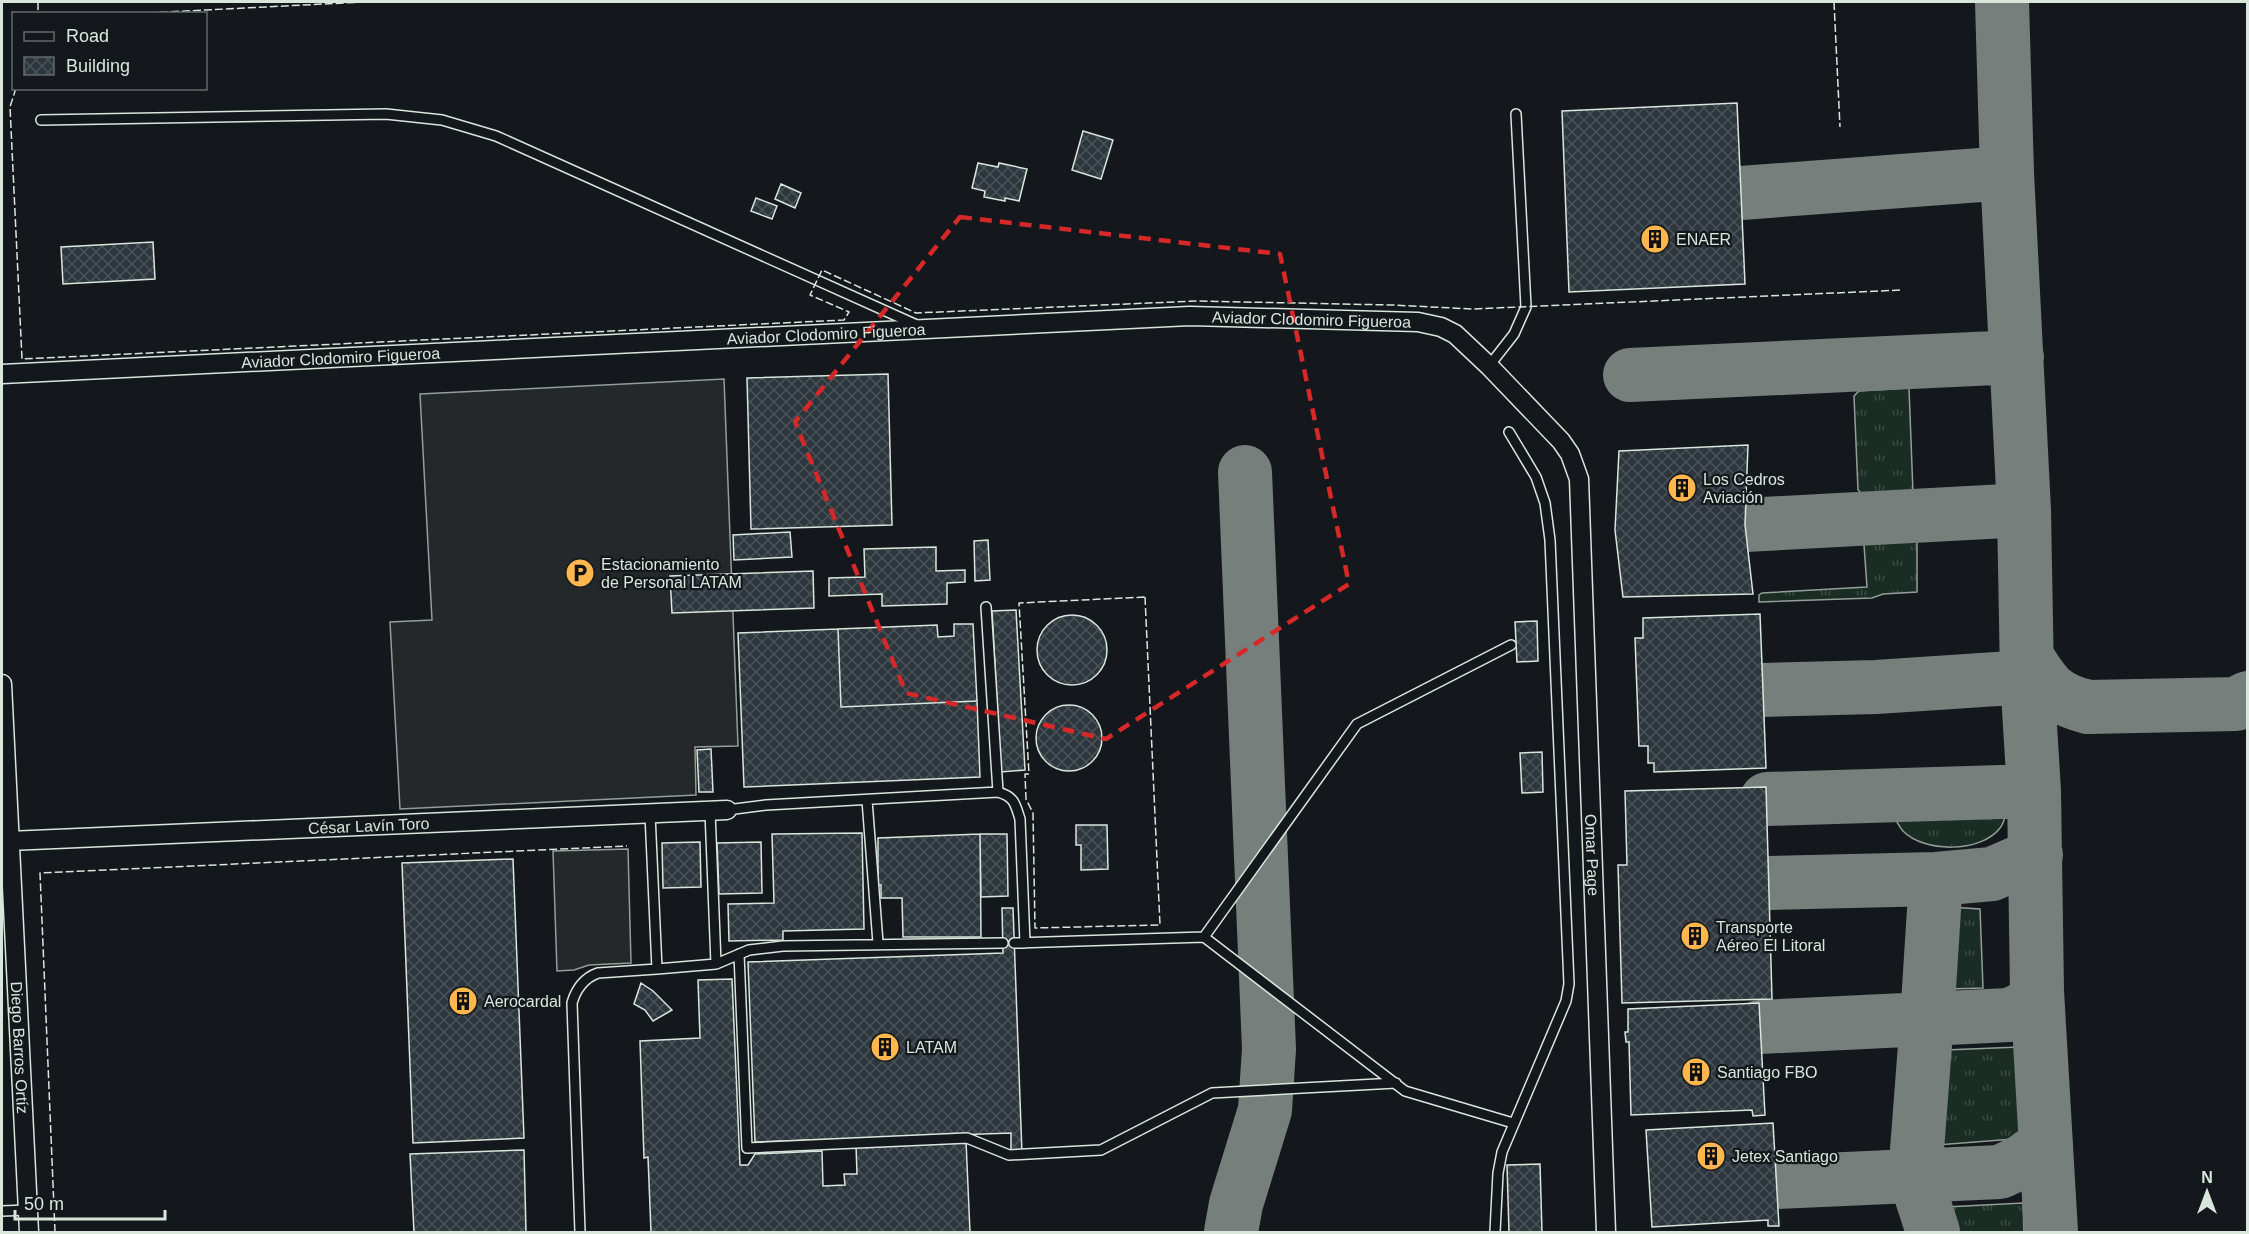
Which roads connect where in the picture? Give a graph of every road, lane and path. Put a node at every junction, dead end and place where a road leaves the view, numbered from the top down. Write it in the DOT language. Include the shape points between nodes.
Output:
graph roads {
  1 [pos="1516,114"];
  2 [pos="41,120"];
  3 [pos="926,329"];
  4 [pos="1489,366"];
  5 [pos="2,374"];
  6 [pos="1509,432"];
  7 [pos="1579,479"];
  8 [pos="986,607"];
  9 [pos="1511,645"];
  10 [pos="2,684"];
  11 [pos="998,792"];
  12 [pos="867,800"];
  13 [pos="718,810"];
  14 [pos="650,813"];
  15 [pos="9,841"];
  16 [pos="1204,937"];
  17 [pos="878,943"];
  18 [pos="1003,943"];
  19 [pos="1014,943"];
  20 [pos="1025,943"];
  21 [pos="739,954"];
  22 [pos="716,964"];
  23 [pos="657,969"];
  24 [pos="1395,1083"];
  25 [pos="1513,1123"];
  26 [pos="28,1210"];
  27 [pos="2,1211"];
  28 [pos="29,1233"];
  29 [pos="580,1233"];
  30 [pos="1495,1233"];
  31 [pos="1606,1233"];
  1 -- 4 [label="lane" via="1526,307 1514,334"];
  2 -- 3 [label="lane" via="386,114 442,120 496,136"];
  3 -- 4 [label="street, Aviador Clodomiro Figueroa" via="1190,316 1418,322 1455,334"];
  3 -- 5 [label="street, Aviador Clodomiro Figueroa"];
  4 -- 7 [label="street, Aviador Clodomiro Figueroa" via="1561,441"];
  6 -- 25 [label="lane" via="1536,477 1545,503 1550,540 1569,984 1566,1001"];
  7 -- 31 [label="street, Omar Page"];
  8 -- 11 [label="lane"];
  9 -- 16 [label="lane" via="1357,724"];
  10 -- 15 [label="street, Diego Barros Ortíz"];
  11 -- 12 [label="lane"];
  11 -- 20 [label="lane" via="1009,795 1020,819"];
  12 -- 13 [label="lane"];
  12 -- 17 [label="lane"];
  13 -- 14 [label="street, César Lavín Toro"];
  13 -- 22 [label="lane"];
  14 -- 15 [label="street, César Lavín Toro"];
  14 -- 23 [label="lane"];
  15 -- 26 [label="street, Diego Barros Ortíz"];
  16 -- 20 [label="lane"];
  16 -- 24 [label="lane"];
  17 -- 18 [label="lane"];
  17 -- 21 [label="lane" via="783,946"];
  19 -- 20 [label="lane"];
  21 -- 22 [label="lane"];
  21 -- 24 [label="lane" via="747,1148 967,1138 1009,1155 1101,1150 1212,1093"];
  22 -- 23 [label="lane"];
  23 -- 29 [label="lane" via="598,973 575,992 572,1003"];
  24 -- 25 [label="lane" via="1405,1091"];
  25 -- 30 [label="lane" via="1498,1173"];
  26 -- 27 [label="lane"];
  26 -- 28 [label="street, Diego Barros Ortíz"];
}
